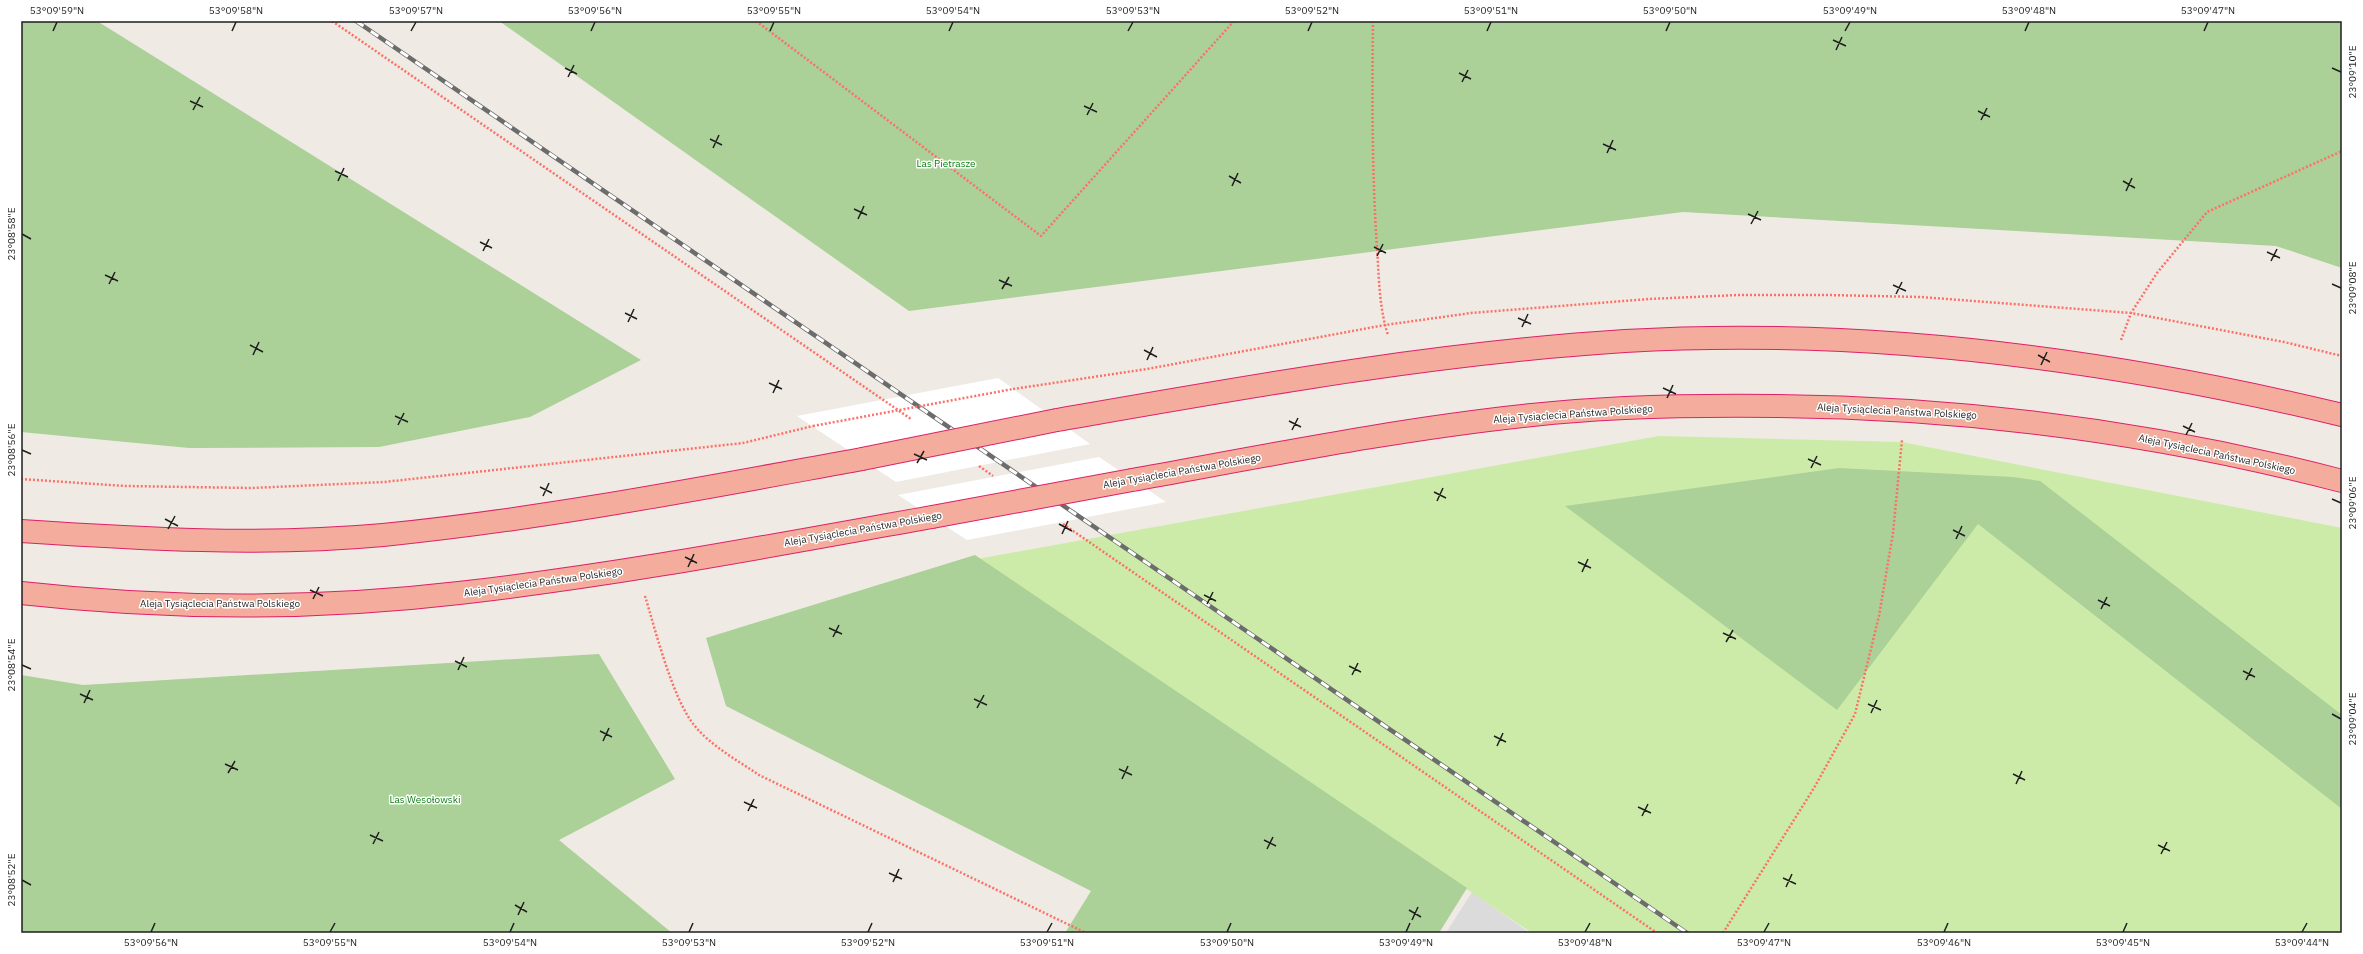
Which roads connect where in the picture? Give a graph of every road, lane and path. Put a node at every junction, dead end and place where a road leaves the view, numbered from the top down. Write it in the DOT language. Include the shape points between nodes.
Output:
graph roads {
  1 [pos="756,21"];
  2 [pos="1234,21"];
  3 [pos="1372,21"];
  4 [pos="2342,151"];
  5 [pos="1397,363"];
  6 [pos="2114,368"];
  7 [pos="1013,389"];
  8 [pos="1897,410"];
  9 [pos="2342,415"];
  10 [pos="21,479"];
  11 [pos="2342,481"];
  12 [pos="21,531"];
  13 [pos="637,570"];
  14 [pos="21,593"];
  15 [pos="1086,933"];
  16 [pos="1723,933"];
  1 -- 2 [label="path" via="1041,236"];
  3 -- 5 [label="path" via="1373,195 1385,325"];
  4 -- 6 [label="path" via="2207,212 2157,273 2131,313 2122,335"];
  5 -- 6 [label="highway" via="1625,341 1720,338 1863,342 1960,349"];
  5 -- 12 [label="highway, bridge" via="1057,420 614,505 529,518 381,535 248,540 120,538"];
  6 -- 9 [label="highway" via="2260,395"];
  7 -- 10 [label="path, bridge" via="813,426 743,443 384,482 252,488 125,486"];
  8 -- 11 [label="highway, Aleja Tysiąclecia Państwa Polskiego" via="1984,416 2120,434 2252,459"];
  8 -- 13 [label="highway, Aleja Tysiąclecia Państwa Polskiego, bridge" via="1699,405 1535,415 1358,440"];
  8 -- 16 [label="path" via="1902,442 1893,533 1879,616 1855,714 1814,788"];
  13 -- 14 [label="highway, Aleja Tysiąclecia Państwa Polskiego" via="456,594 356,602 133,602"];
  13 -- 15 [label="path" via="682,705 694,725 713,743 759,775"];
}
